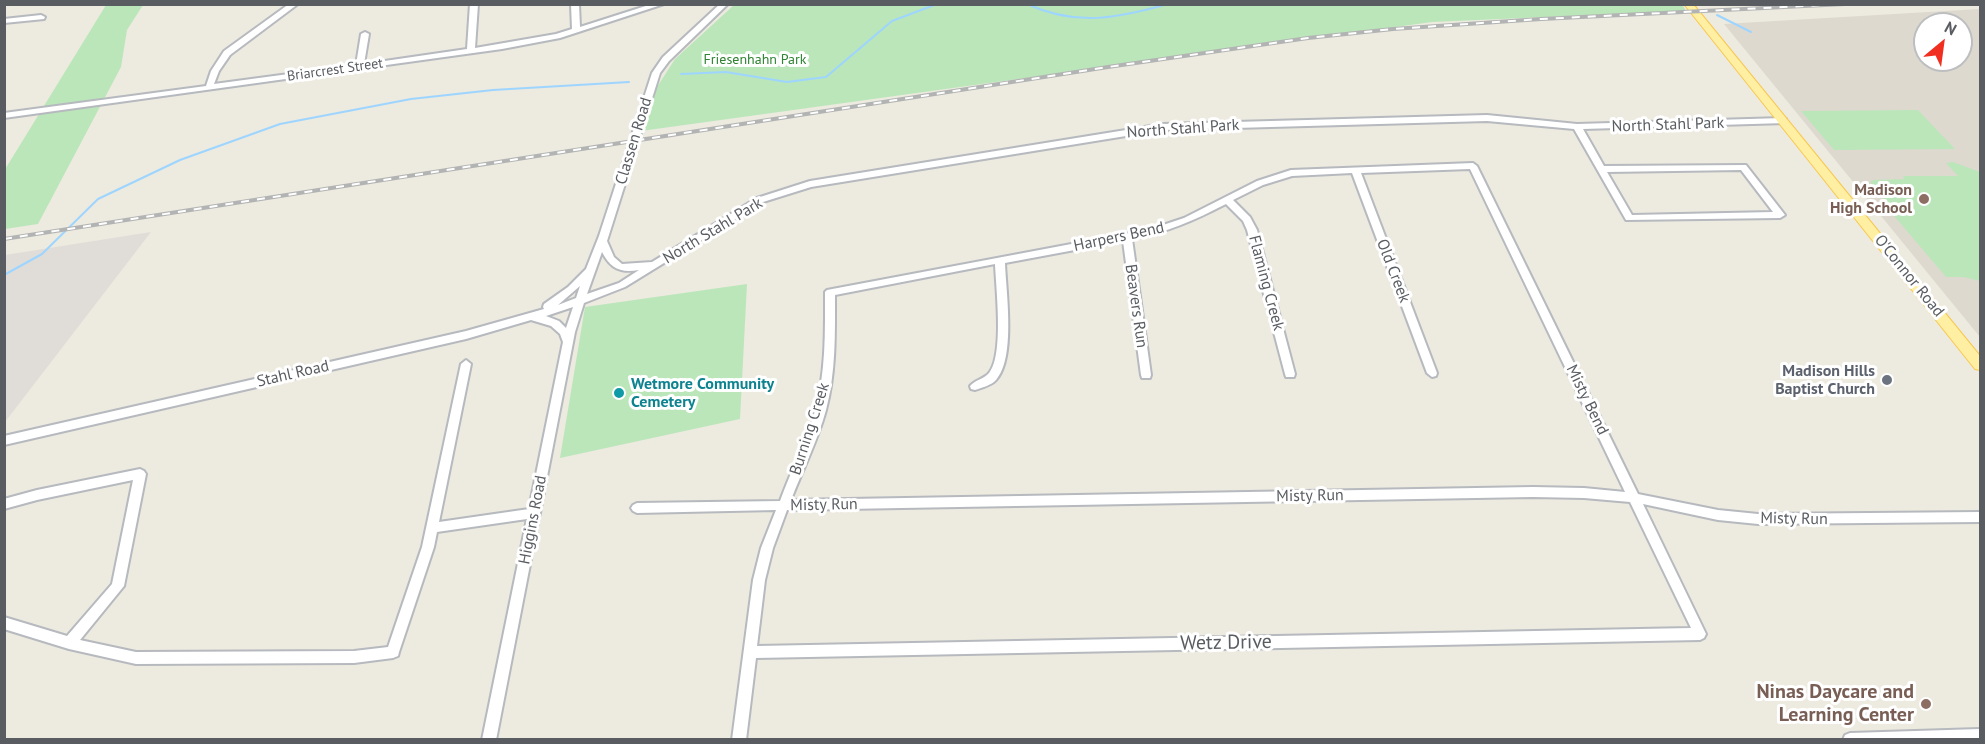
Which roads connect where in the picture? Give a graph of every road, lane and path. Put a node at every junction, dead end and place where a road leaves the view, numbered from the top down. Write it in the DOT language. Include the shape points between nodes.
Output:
graph roads {
  1 [pos="295,4"];
  2 [pos="474,4"];
  3 [pos="575,4"];
  4 [pos="661,4"];
  5 [pos="725,4"];
  6 [pos="1698,9"];
  7 [pos="41,17"];
  8 [pos="4,21"];
  9 [pos="576,30"];
  10 [pos="365,34"];
  11 [pos="471,51"];
  12 [pos="360,67"];
  13 [pos="210,88"];
  14 [pos="4,116"];
  15 [pos="1783,121"];
  16 [pos="1576,127"];
  17 [pos="1473,166"];
  18 [pos="1355,170"];
  19 [pos="1602,170"];
  20 [pos="1227,200"];
  21 [pos="1127,237"];
  22 [pos="602,242"];
  23 [pos="1000,261"];
  24 [pos="657,264"];
  25 [pos="591,267"];
  26 [pos="830,292"];
  27 [pos="580,301"];
  28 [pos="533,316"];
  29 [pos="568,342"];
  30 [pos="466,364"];
  31 [pos="1980,365"];
  32 [pos="1432,373"];
  33 [pos="1290,374"];
  34 [pos="1146,375"];
  35 [pos="975,386"];
  36 [pos="4,441"];
  37 [pos="1635,498"];
  38 [pos="4,504"];
  39 [pos="784,505"];
  40 [pos="637,508"];
  41 [pos="534,513"];
  42 [pos="1980,517"];
  43 [pos="432,528"];
  44 [pos="4,623"];
  45 [pos="1700,634"];
  46 [pos="69,643"];
  47 [pos="751,652"];
  48 [pos="1980,736"];
  49 [pos="489,740"];
  50 [pos="739,740"];
  51 [pos="1850,740"];
  1 -- 13 [label="street" via="227,53"];
  2 -- 11 [label="street"];
  3 -- 9 [label="street"];
  4 -- 9 [label="street, Briarcrest Street"];
  5 -- 22 [label="street, Classen Road" via="666,59 656,74"];
  6 -- 15 [label="main road, O'Connor Road"];
  7 -- 8 [label="street"];
  9 -- 11 [label="street, Briarcrest Street"];
  10 -- 12 [label="street"];
  11 -- 12 [label="street, Briarcrest Street"];
  12 -- 13 [label="street, Briarcrest Street"];
  13 -- 14 [label="street, Briarcrest Street"];
  15 -- 16 [label="street, North Stahl Park"];
  15 -- 31 [label="main road, O'Connor Road"];
  16 -- 19 [label="street"];
  16 -- 24 [label="street, North Stahl Park" via="1487,118 1141,129 787,190 743,209"];
  17 -- 18 [label="street, Harpers Bend"];
  17 -- 37 [label="street, Misty Bend"];
  18 -- 20 [label="street, Harpers Bend" via="1278,176"];
  18 -- 32 [label="street, Old Creek"];
  19 -- 19 [label="street" via="1629,218 1780,215 1743,166"];
  20 -- 21 [label="street, Harpers Bend" via="1176,225"];
  20 -- 33 [label="street, Flaming Creek" via="1247,219 1252,230"];
  21 -- 23 [label="street, Harpers Bend"];
  21 -- 34 [label="street, Beavers Run"];
  22 -- 24 [label="street" via="609,259 618,267"];
  22 -- 25 [label="street, Classen Road"];
  23 -- 26 [label="street, Harpers Bend"];
  23 -- 35 [label="street" via="1002,355 992,378"];
  24 -- 27 [label="street, North Stahl Park" via="622,285"];
  25 -- 27 [label="street, Classen Road"];
  25 -- 28 [label="street" via="559,300"];
  26 -- 39 [label="street, Burning Creek" via="830,348 820,411"];
  27 -- 28 [label="street, Stahl Road"];
  27 -- 29 [label="street, Higgins Road"];
  28 -- 29 [label="street" via="554,323 564,331"];
  28 -- 36 [label="street, Stahl Road" via="454,338"];
  29 -- 41 [label="street, Higgins Road"];
  30 -- 43 [label="street"];
  37 -- 39 [label="street, Misty Run" via="1533,492"];
  37 -- 42 [label="street, Misty Run" via="1758,519"];
  37 -- 45 [label="street, Misty Bend"];
  38 -- 46 [label="street" via="140,474 118,586"];
  39 -- 40 [label="street, Misty Run"];
  39 -- 47 [label="street, Burning Creek" via="759,580"];
  41 -- 43 [label="street"];
  41 -- 49 [label="street, Higgins Road"];
  43 -- 46 [label="street" via="393,652 354,657 136,658"];
  44 -- 46 [label="street"];
  45 -- 47 [label="street, Wetz Drive"];
  47 -- 50 [label="street, Burning Creek"];
  48 -- 51 [label="street"];
}
